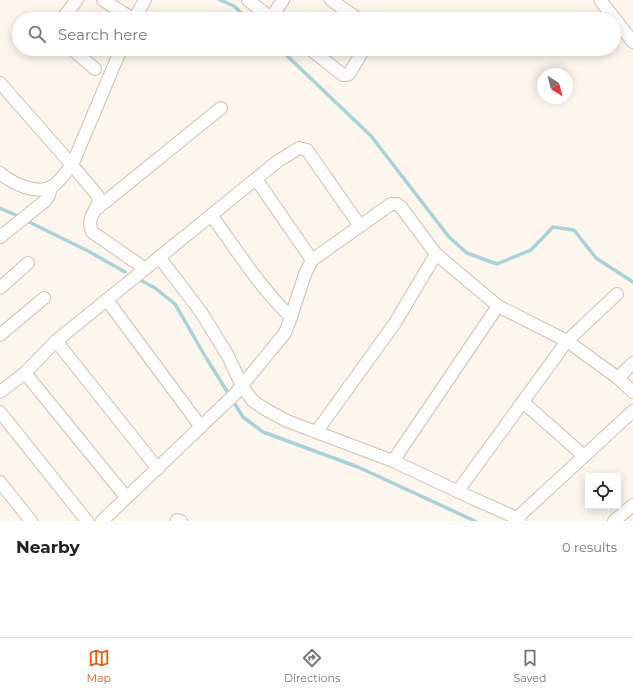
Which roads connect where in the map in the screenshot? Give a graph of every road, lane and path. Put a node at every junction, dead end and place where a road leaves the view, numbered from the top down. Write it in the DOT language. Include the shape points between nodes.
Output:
graph roads {
  1 [pos="77,0"];
  2 [pos="102,0"];
  3 [pos="145,0"];
  4 [pos="248,0"];
  5 [pos="283,0"];
  6 [pos="331,0"];
  7 [pos="600,0"];
  8 [pos="68,12"];
  9 [pos="122,12"];
  10 [pos="137,12"];
  11 [pos="263,12"];
  12 [pos="275,12"];
  13 [pos="348,12"];
  14 [pos="609,12"];
  15 [pos="621,27"];
  16 [pos="633,42"];
  17 [pos="80,56"];
  18 [pos="118,56"];
  19 [pos="319,56"];
  20 [pos="360,56"];
  21 [pos="95,69"];
  22 [pos="0,83"];
  23 [pos="221,108"];
  24 [pos="72,165"];
  25 [pos="0,173"];
  26 [pos="256,179"];
  27 [pos="51,187"];
  28 [pos="95,210"];
  29 [pos="211,215"];
  30 [pos="360,226"];
  31 [pos="0,237"];
  32 [pos="436,254"];
  33 [pos="160,257"];
  34 [pos="312,260"];
  35 [pos="28,263"];
  36 [pos="144,268"];
  37 [pos="0,288"];
  38 [pos="617,294"];
  39 [pos="44,298"];
  40 [pos="107,300"];
  41 [pos="498,306"];
  42 [pos="292,318"];
  43 [pos="0,335"];
  44 [pos="56,341"];
  45 [pos="568,341"];
  46 [pos="633,362"];
  47 [pos="25,373"];
  48 [pos="618,378"];
  49 [pos="238,390"];
  50 [pos="0,392"];
  51 [pos="633,392"];
  52 [pos="523,402"];
  53 [pos="633,411"];
  54 [pos="0,412"];
  55 [pos="201,427"];
  56 [pos="317,431"];
  57 [pos="584,456"];
  58 [pos="394,461"];
  59 [pos="158,469"];
  60 [pos="0,482"];
  61 [pos="458,491"];
  62 [pos="126,497"];
  63 [pos="633,505"];
  64 [pos="519,519"];
  65 [pos="31,521"];
  66 [pos="87,521"];
  67 [pos="102,521"];
  68 [pos="614,521"];
  1 -- 8 [label="street"];
  2 -- 9 [label="street"];
  3 -- 10 [label="street"];
  4 -- 11 [label="street"];
  5 -- 12 [label="street"];
  6 -- 13 [label="street"];
  7 -- 14 [label="street"];
  15 -- 16 [label="street"];
  17 -- 21 [label="street"];
  18 -- 24 [label="street"];
  19 -- 20 [label="street" via="342,75 346,75"];
  22 -- 24 [label="street"];
  23 -- 28 [label="street"];
  24 -- 27 [label="street"];
  24 -- 28 [label="street" via="98,196"];
  25 -- 27 [label="street" via="20,186 44,189"];
  26 -- 29 [label="street"];
  26 -- 30 [label="street" via="278,161 299,148 304,148 308,150"];
  26 -- 34 [label="street"];
  27 -- 31 [label="street" via="44,201"];
  28 -- 36 [label="street" via="89,223 92,232"];
  29 -- 33 [label="street"];
  29 -- 42 [label="street" via="264,288"];
  30 -- 32 [label="street" via="391,204 397,204"];
  30 -- 34 [label="street"];
  32 -- 41 [label="street"];
  32 -- 56 [label="street" via="395,323"];
  33 -- 36 [label="street"];
  33 -- 49 [label="street" via="201,312 228,356"];
  34 -- 42 [label="street" via="304,274"];
  35 -- 37 [label="street"];
  36 -- 40 [label="street"];
  38 -- 45 [label="street"];
  39 -- 43 [label="street"];
  40 -- 44 [label="street"];
  40 -- 55 [label="street"];
  41 -- 45 [label="street"];
  41 -- 58 [label="street"];
  42 -- 49 [label="street" via="285,333"];
  44 -- 47 [label="street"];
  44 -- 59 [label="street"];
  45 -- 48 [label="street"];
  45 -- 52 [label="street"];
  46 -- 48 [label="street"];
  47 -- 50 [label="street"];
  47 -- 62 [label="street"];
  48 -- 51 [label="street"];
  49 -- 55 [label="street"];
  49 -- 56 [label="street" via="263,408"];
  52 -- 57 [label="street"];
  52 -- 61 [label="street"];
  53 -- 57 [label="street"];
  54 -- 66 [label="street"];
  55 -- 59 [label="street"];
  56 -- 58 [label="street"];
  57 -- 64 [label="street"];
  58 -- 61 [label="street"];
  59 -- 62 [label="street"];
  60 -- 65 [label="street"];
  61 -- 64 [label="street"];
  62 -- 67 [label="street"];
  63 -- 68 [label="street"];
}
